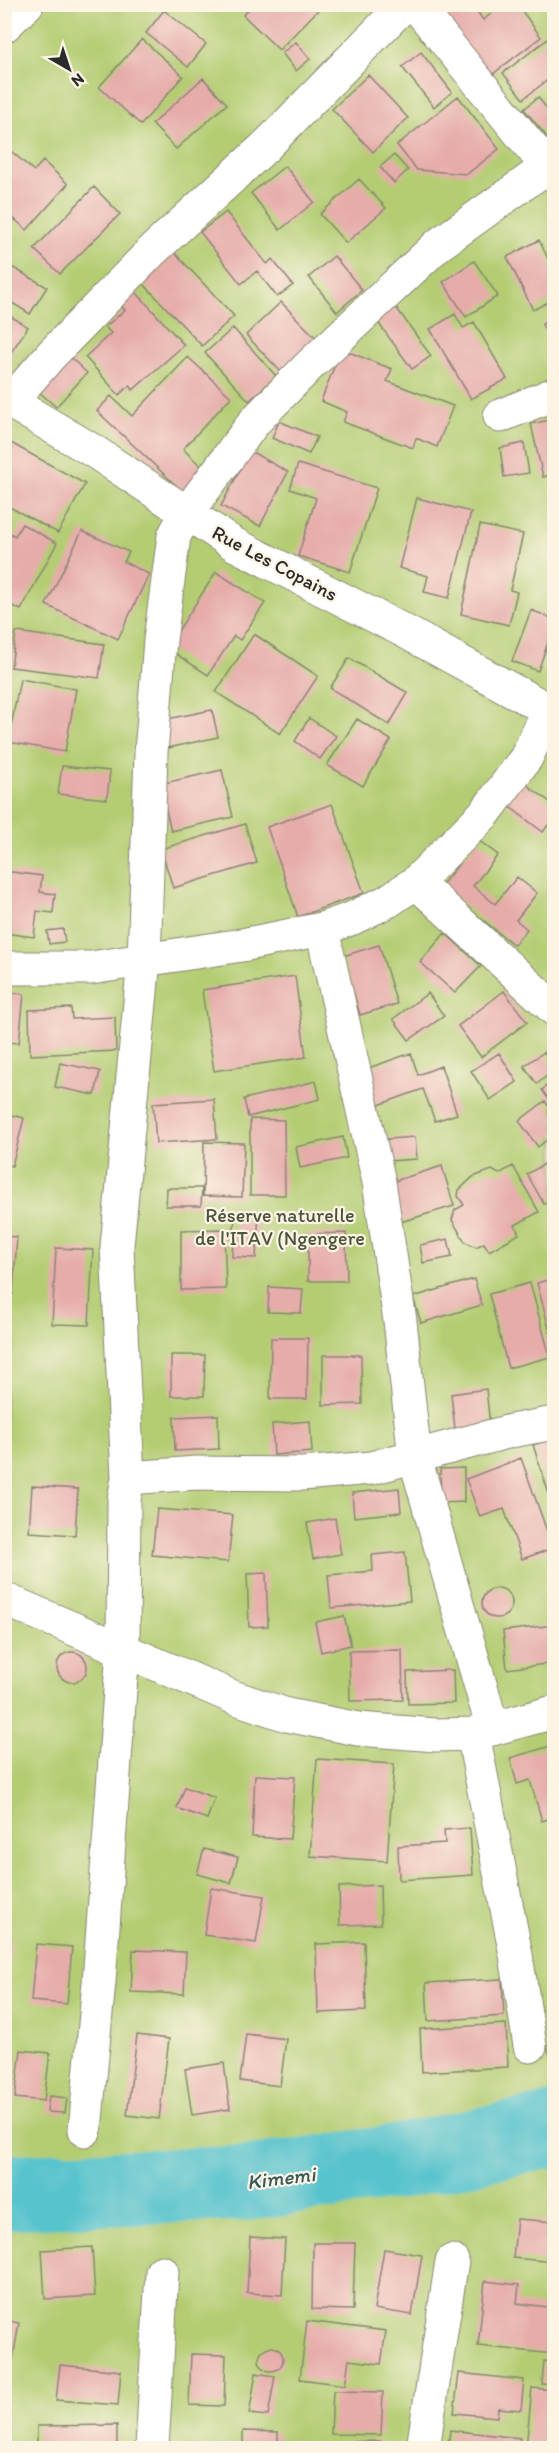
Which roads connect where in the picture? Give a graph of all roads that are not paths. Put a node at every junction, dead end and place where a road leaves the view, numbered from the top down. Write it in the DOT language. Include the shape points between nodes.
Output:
graph roads {
  1 [pos="27,4"];
  2 [pos="405,4"];
  3 [pos="415,4"];
  4 [pos="4,26"];
  5 [pos="552,168"];
  6 [pos="555,394"];
  7 [pos="9,408"];
  8 [pos="500,416"];
  9 [pos="186,514"];
  10 [pos="552,712"];
  11 [pos="416,882"];
  12 [pos="322,929"];
  13 [pos="144,960"];
  14 [pos="4,968"];
  15 [pos="555,1009"];
  16 [pos="555,1423"];
  17 [pos="415,1458"];
  18 [pos="128,1478"];
  19 [pos="4,1599"];
  20 [pos="123,1649"];
  21 [pos="555,1712"];
  22 [pos="483,1731"];
  23 [pos="530,2046"];
  24 [pos="85,2130"];
  25 [pos="452,2262"];
  26 [pos="162,2272"];
  27 [pos="152,2448"];
  28 [pos="423,2448"];
  1 -- 4 [label="street"];
  2 -- 7 [label="street" via="265,147 153,250 51,355"];
  3 -- 5 [label="street"];
  5 -- 9 [label="street" via="438,244 318,357 255,421"];
  6 -- 8 [label="street"];
  7 -- 9 [label="street, Rue Les Copains" via="95,452"];
  9 -- 10 [label="street, Rue Les Copains" via="234,544"];
  9 -- 13 [label="street" via="174,536 160,640 151,753"];
  10 -- 11 [label="street" via="526,758 485,813"];
  11 -- 12 [label="street" via="388,901"];
  11 -- 15 [label="street"];
  12 -- 13 [label="street"];
  12 -- 17 [label="street" via="379,1182"];
  13 -- 14 [label="street" via="91,968"];
  13 -- 18 [label="street" via="117,1246"];
  16 -- 17 [label="street"];
  17 -- 18 [label="street" via="371,1468 302,1474 197,1473"];
  17 -- 22 [label="street"];
  18 -- 20 [label="street" via="124,1500"];
  19 -- 20 [label="street"];
  20 -- 22 [label="street" via="287,1716 358,1729 436,1735"];
  20 -- 24 [label="street"];
  21 -- 22 [label="street"];
  22 -- 23 [label="street"];
  25 -- 28 [label="street"];
  26 -- 27 [label="street"];
}
